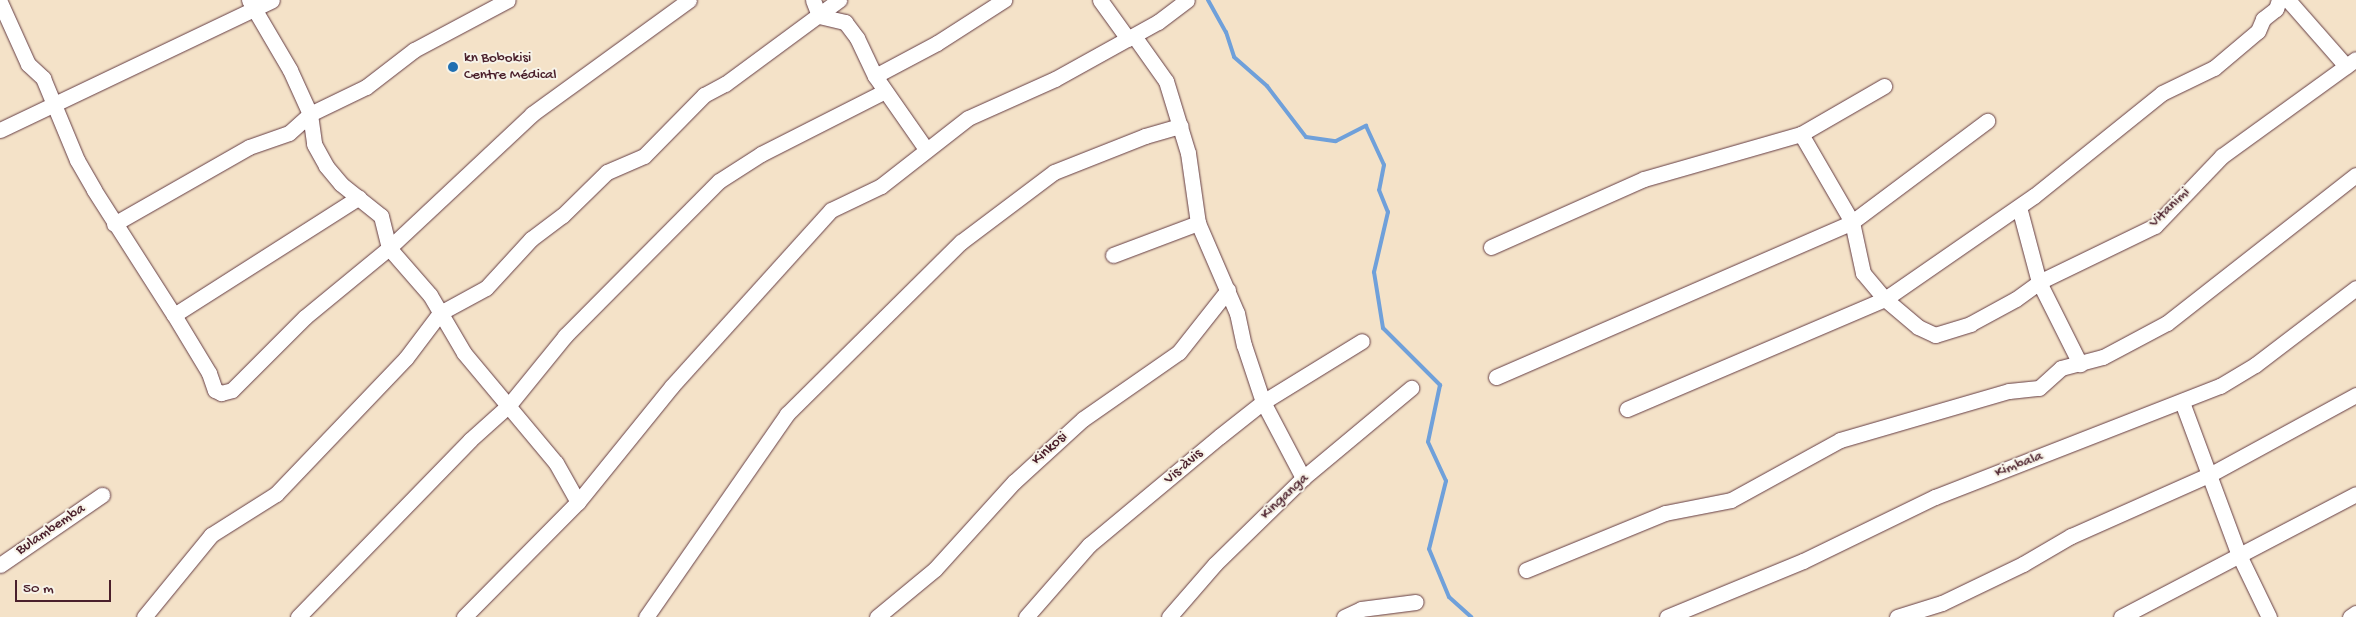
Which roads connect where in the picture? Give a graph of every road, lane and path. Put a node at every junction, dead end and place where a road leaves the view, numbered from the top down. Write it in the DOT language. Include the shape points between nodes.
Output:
graph roads {
  1 [pos="272,0"];
  2 [pos="508,0"];
  3 [pos="689,0"];
  4 [pos="813,0"];
  5 [pos="839,0"];
  6 [pos="1004,0"];
  7 [pos="1100,0"];
  8 [pos="1187,0"];
  9 [pos="2279,0"];
  10 [pos="2288,0"];
  11 [pos="0,2"];
  12 [pos="251,5"];
  13 [pos="819,16"];
  14 [pos="1131,38"];
  15 [pos="2351,62"];
  16 [pos="876,76"];
  17 [pos="1884,86"];
  18 [pos="885,91"];
  19 [pos="55,104"];
  20 [pos="310,114"];
  21 [pos="1987,121"];
  22 [pos="1181,126"];
  23 [pos="0,130"];
  24 [pos="1801,134"];
  25 [pos="926,149"];
  26 [pos="2356,175"];
  27 [pos="358,197"];
  28 [pos="2019,207"];
  29 [pos="1852,222"];
  30 [pos="1198,223"];
  31 [pos="114,224"];
  32 [pos="1491,247"];
  33 [pos="389,248"];
  34 [pos="1113,255"];
  35 [pos="2039,282"];
  36 [pos="2356,288"];
  37 [pos="1228,290"];
  38 [pos="1885,299"];
  39 [pos="440,313"];
  40 [pos="174,315"];
  41 [pos="1362,341"];
  42 [pos="2080,364"];
  43 [pos="1496,378"];
  44 [pos="1411,388"];
  45 [pos="2356,395"];
  46 [pos="1263,402"];
  47 [pos="2182,402"];
  48 [pos="508,405"];
  49 [pos="1628,409"];
  50 [pos="2211,474"];
  51 [pos="1303,478"];
  52 [pos="2356,494"];
  53 [pos="102,495"];
  54 [pos="578,502"];
  55 [pos="2239,555"];
  56 [pos="0,565"];
  57 [pos="1526,570"];
  58 [pos="1416,602"];
  59 [pos="150,612"];
  60 [pos="2356,613"];
  61 [pos="298,617"];
  62 [pos="464,617"];
  63 [pos="646,617"];
  64 [pos="877,617"];
  65 [pos="1026,617"];
  66 [pos="1169,617"];
  67 [pos="1344,617"];
  68 [pos="1667,617"];
  69 [pos="1896,617"];
  70 [pos="2121,617"];
  71 [pos="2269,617"];
  72 [pos="2350,617"];
  1 -- 12 [label="street"];
  2 -- 20 [label="street" via="414,50 366,87"];
  3 -- 33 [label="street" via="532,114"];
  4 -- 13 [label="street"];
  5 -- 13 [label="street"];
  6 -- 16 [label="street" via="937,44"];
  7 -- 14 [label="street"];
  8 -- 14 [label="street"];
  9 -- 28 [label="street" via="2276,9 2263,20 2258,31 2214,68 2162,93"];
  10 -- 15 [label="street"];
  11 -- 19 [label="street" via="19,48 28,64 43,78"];
  12 -- 19 [label="street"];
  12 -- 20 [label="street" via="290,70"];
  13 -- 16 [label="street" via="845,22"];
  13 -- 39 [label="street" via="756,58 725,84 704,95 644,156 607,172 562,216 531,239 486,288"];
  14 -- 22 [label="street" via="1166,81"];
  14 -- 25 [label="street" via="1055,79 968,118"];
  15 -- 35 [label="street, Vitanimi" via="2222,156 2155,226"];
  16 -- 18 [label="street"];
  17 -- 24 [label="street"];
  18 -- 25 [label="street"];
  18 -- 48 [label="street" via="761,154 719,181 565,336"];
  19 -- 23 [label="street"];
  19 -- 31 [label="street" via="77,160"];
  20 -- 27 [label="street" via="314,144 326,166"];
  20 -- 31 [label="street" via="289,132 249,147"];
  21 -- 29 [label="street"];
  22 -- 30 [label="street"];
  22 -- 63 [label="street" via="1144,136 1054,172 961,242 787,414"];
  24 -- 29 [label="street"];
  24 -- 32 [label="street" via="1644,179"];
  25 -- 54 [label="street" via="881,186 825,215 672,386"];
  26 -- 42 [label="street" via="2167,323 2110,353"];
  27 -- 33 [label="street" via="382,216"];
  27 -- 40 [label="street"];
  28 -- 35 [label="street"];
  28 -- 38 [label="street"];
  29 -- 38 [label="street" via="1863,273"];
  29 -- 43 [label="street"];
  30 -- 34 [label="street"];
  30 -- 37 [label="street"];
  31 -- 40 [label="street"];
  33 -- 39 [label="street" via="414,275"];
  33 -- 40 [label="street" via="305,317 226,393 215,390"];
  35 -- 38 [label="street, Vitanimi" via="2016,299 1970,324 1935,335 1918,327"];
  35 -- 42 [label="street"];
  36 -- 47 [label="street, Kimbala" via="2255,365"];
  37 -- 46 [label="street"];
  37 -- 64 [label="street, Kinkosi" via="1180,352 1083,419 1014,482 935,569"];
  38 -- 49 [label="street"];
  39 -- 48 [label="street" via="464,352"];
  39 -- 59 [label="street" via="406,358 276,494 212,535"];
  41 -- 46 [label="street, Vis-àvis"];
  42 -- 57 [label="street" via="2061,368 2039,388 2008,391 1840,440 1731,500 1665,513 1616,530"];
  44 -- 51 [label="street, Kinganga"];
  45 -- 50 [label="street"];
  46 -- 51 [label="street"];
  46 -- 65 [label="street, Vis-àvis" via="1089,546"];
  47 -- 50 [label="street" via="2188,426"];
  47 -- 68 [label="street, Kimbala" via="1935,497 1803,560"];
  48 -- 54 [label="street" via="556,463"];
  48 -- 61 [label="street"];
  50 -- 55 [label="street"];
  50 -- 69 [label="street" via="2071,536 2023,564 1942,603"];
  51 -- 66 [label="street, Kinganga" via="1215,564"];
  52 -- 55 [label="street"];
  53 -- 56 [label="street, Bulambemba"];
  54 -- 62 [label="street"];
  55 -- 70 [label="street"];
  55 -- 71 [label="street"];
  58 -- 67 [label="street" via="1361,609"];
  60 -- 72 [label="street"];
}
